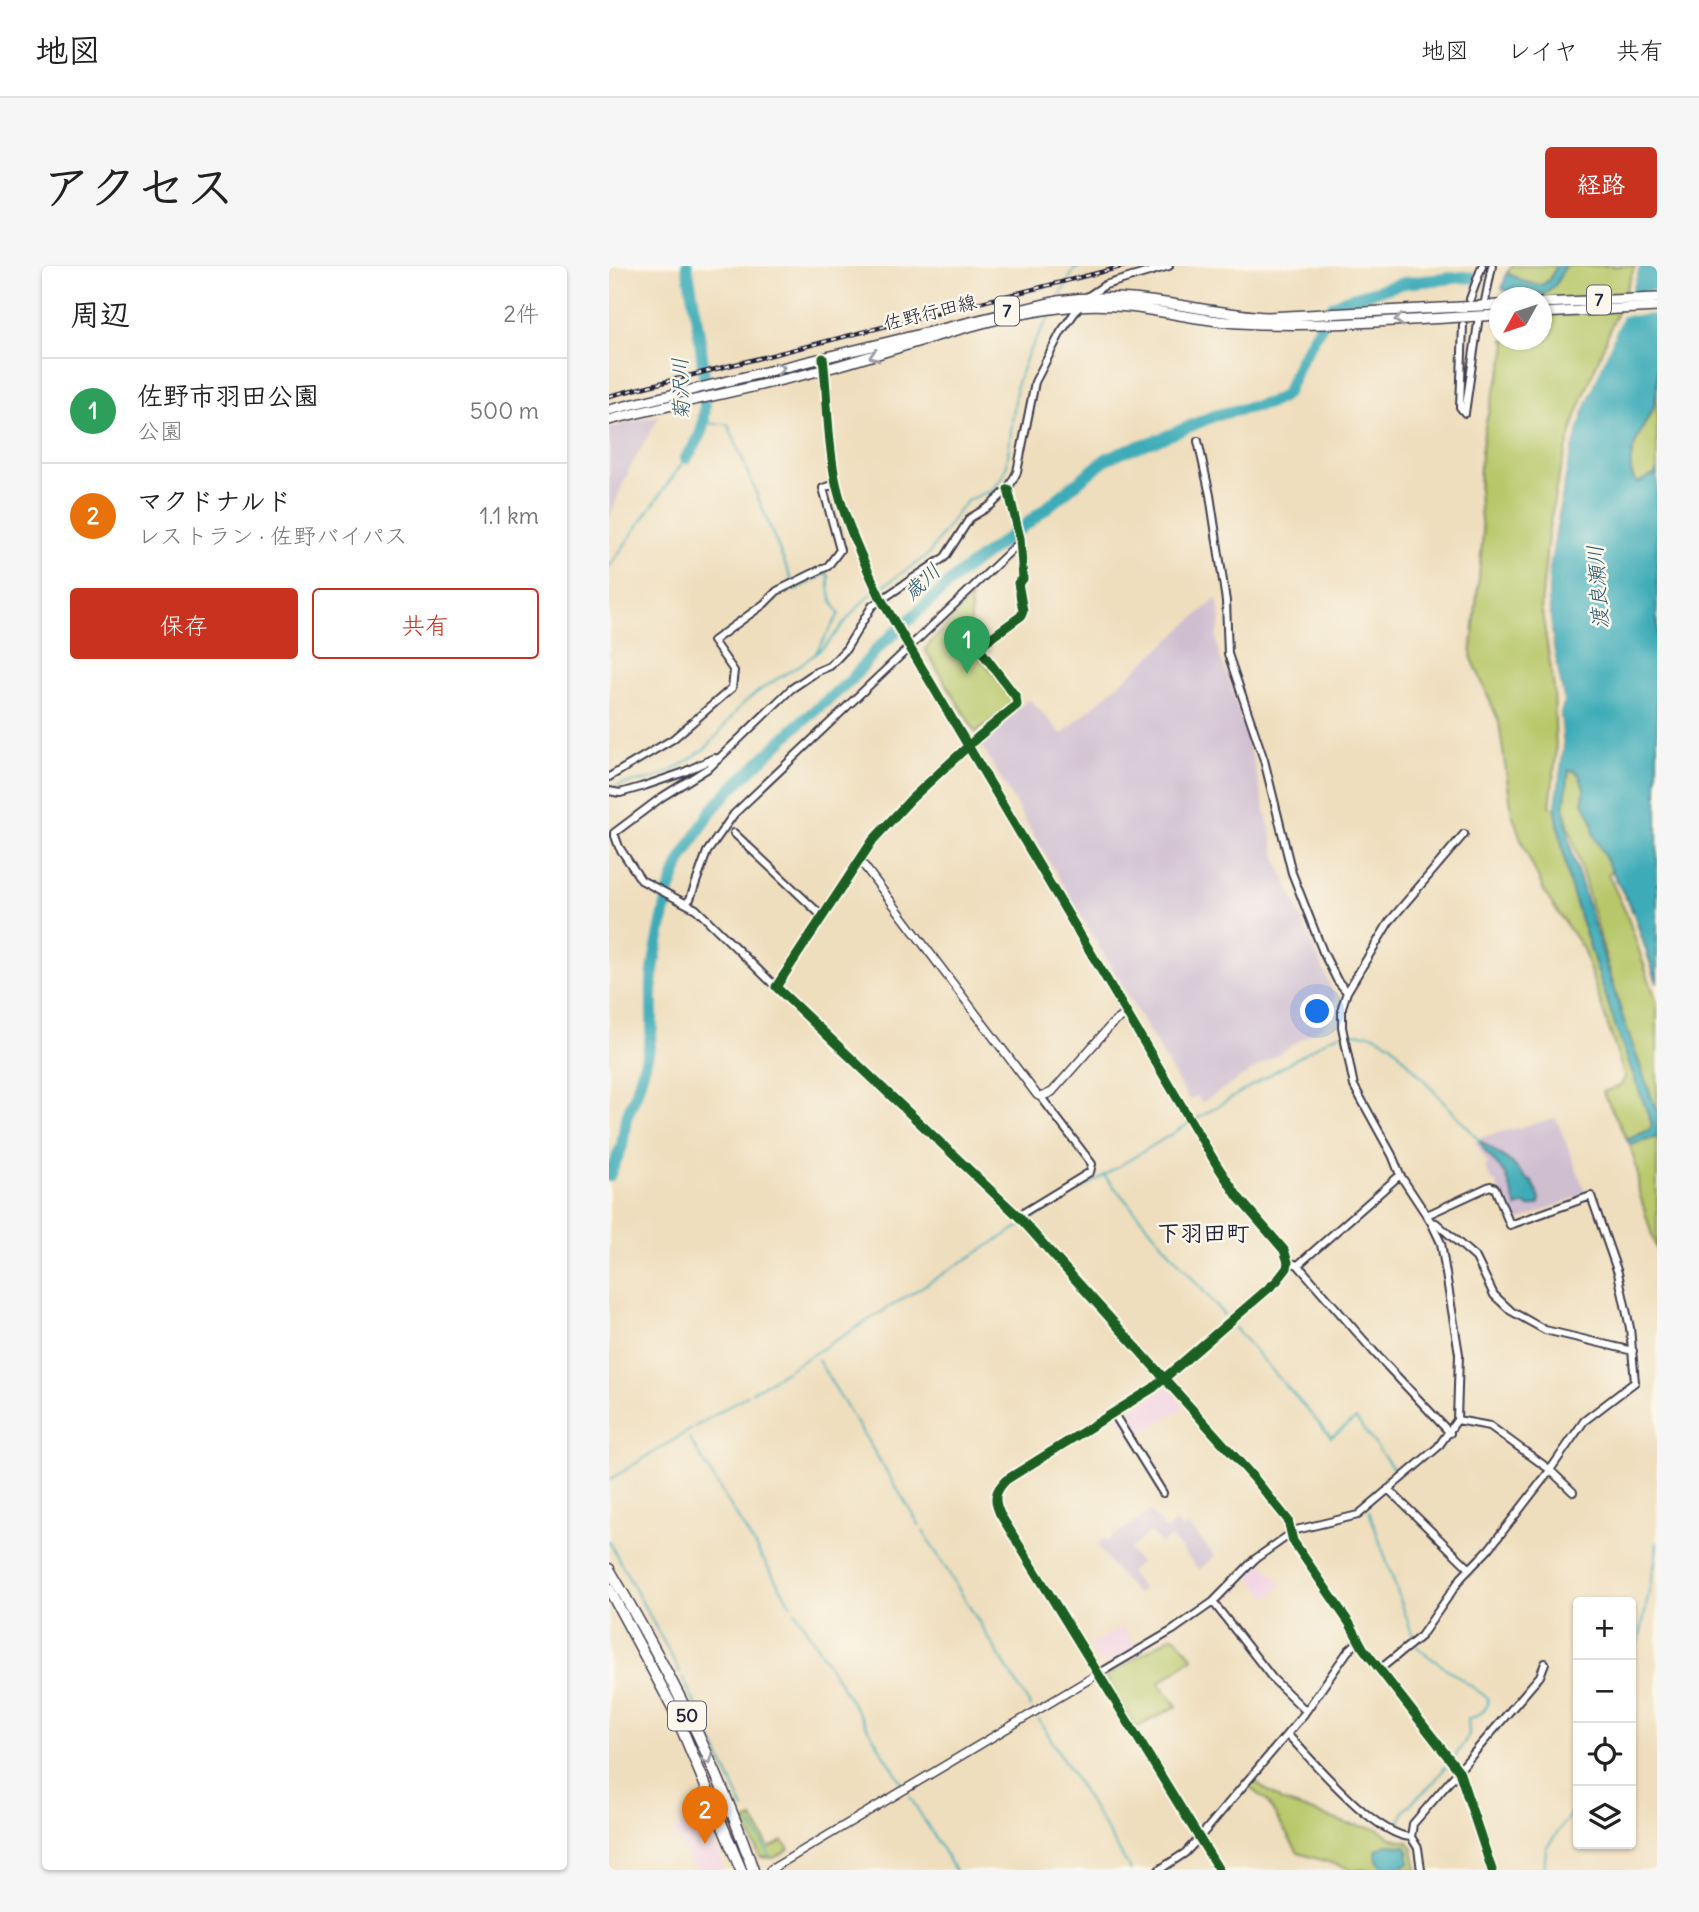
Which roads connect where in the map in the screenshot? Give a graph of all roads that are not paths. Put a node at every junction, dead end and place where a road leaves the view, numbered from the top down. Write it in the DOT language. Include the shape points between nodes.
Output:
graph roads {
  1 [pos="1169,266"];
  2 [pos="1482,266"];
  3 [pos="1492,266"];
  4 [pos="1087,297"];
  5 [pos="1657,298"];
  6 [pos="1470,299"];
  7 [pos="1552,303"];
  8 [pos="1079,306"];
  9 [pos="1657,307"];
  10 [pos="1489,310"];
  11 [pos="1482,311"];
  12 [pos="1552,312"];
  13 [pos="1463,325"];
  14 [pos="823,358"];
  15 [pos="825,370"];
  16 [pos="609,410"];
  17 [pos="609,420"];
  18 [pos="1198,441"];
  19 [pos="836,484"];
  20 [pos="1008,489"];
  21 [pos="1020,540"];
  22 [pos="882,601"];
  23 [pos="909,645"];
  24 [pos="969,746"];
  25 [pos="719,759"];
  26 [pos="609,777"];
  27 [pos="612,791"];
  28 [pos="734,833"];
  29 [pos="612,834"];
  30 [pos="1464,834"];
  31 [pos="859,859"];
  32 [pos="683,901"];
  33 [pos="822,916"];
  34 [pos="776,987"];
  35 [pos="1347,992"];
  36 [pos="1127,1013"];
  37 [pos="1041,1097"];
  38 [pos="1400,1175"];
  39 [pos="1427,1215"];
  40 [pos="1023,1221"];
  41 [pos="1431,1222"];
  42 [pos="1288,1262"];
  43 [pos="1298,1265"];
  44 [pos="1633,1351"];
  45 [pos="1165,1379"];
  46 [pos="1114,1413"];
  47 [pos="1457,1420"];
  48 [pos="1450,1433"];
  49 [pos="1549,1469"];
  50 [pos="1388,1489"];
  51 [pos="1573,1492"];
  52 [pos="1163,1493"];
  53 [pos="1291,1534"];
  54 [pos="609,1569"];
  55 [pos="1470,1569"];
  56 [pos="609,1589"];
  57 [pos="1213,1602"];
  58 [pos="1359,1641"];
  59 [pos="1545,1663"];
  60 [pos="1380,1669"];
  61 [pos="1098,1674"];
  62 [pos="1306,1711"];
  63 [pos="1288,1735"];
  64 [pos="1459,1771"];
  65 [pos="1411,1837"];
  66 [pos="1199,1838"];
  67 [pos="741,1870"];
  68 [pos="753,1870"];
  69 [pos="770,1870"];
  70 [pos="1159,1870"];
  71 [pos="1219,1870"];
  72 [pos="1421,1870"];
  73 [pos="1492,1870"];
  1 -- 4 [label="street" via="1105,285"];
  2 -- 6 [label="street"];
  3 -- 11 [label="street"];
  4 -- 8 [label="street"];
  4 -- 11 [label="main road, 佐野行田線 / 7" via="1268,317"];
  4 -- 14 [label="main road, 佐野行田線 / 7" via="1036,304"];
  5 -- 7 [label="main road, 7"];
  11 -- 8 [label="main road, 佐野行田線 / 7, one-way" via="1302,325 1228,323 1144,308"];
  8 -- 15 [label="main road, 佐野行田線 / 7, one-way" via="1037,311"];
  8 -- 20 [label="street" via="1035,382 1017,472"];
  9 -- 12 [label="main road, 7"];
  10 -- 11 [label="main road, 7"];
  11 -- 13 [label="street" via="1465,413 1460,407"];
  14 -- 15 [label="street"];
  16 -- 14 [label="main road, 佐野行田線 / 7, one-way"];
  15 -- 17 [label="main road, 佐野行田線 / 7"];
  15 -- 19 [label="street"];
  18 -- 35 [label="street" via="1226,601 1229,654 1265,763 1292,873 1337,981"];
  19 -- 22 [label="street" via="860,555"];
  19 -- 26 [label="street" via="823,488 840,550 828,566 777,591 713,641 734,671 732,688 673,740"];
  20 -- 21 [label="street"];
  20 -- 22 [label="street" via="970,518 945,557"];
  21 -- 23 [label="street"];
  21 -- 24 [label="street" via="1023,579 1018,583 1023,611 978,647 1018,703"];
  22 -- 23 [label="street"];
  22 -- 25 [label="street" via="872,606 830,666 791,690"];
  23 -- 24 [label="street"];
  23 -- 32 [label="street" via="725,824"];
  24 -- 31 [label="street" via="911,799"];
  24 -- 36 [label="street"];
  25 -- 27 [label="street" via="641,788"];
  25 -- 29 [label="street"];
  28 -- 33 [label="street"];
  29 -- 32 [label="street" via="636,873"];
  30 -- 35 [label="street" via="1389,922"];
  31 -- 33 [label="street"];
  31 -- 37 [label="street"];
  32 -- 34 [label="street"];
  33 -- 34 [label="street"];
  34 -- 40 [label="street"];
  35 -- 38 [label="street" via="1342,1027 1354,1086"];
  36 -- 37 [label="street" via="1052,1092"];
  36 -- 42 [label="street" via="1233,1189 1279,1244"];
  37 -- 40 [label="street" via="1092,1164 1090,1172"];
  38 -- 39 [label="street"];
  38 -- 43 [label="street"];
  39 -- 41 [label="street"];
  39 -- 44 [label="street" via="1490,1186 1495,1188 1510,1225 1591,1196 1618,1273"];
  40 -- 45 [label="street"];
  41 -- 44 [label="street" via="1476,1258 1489,1288 1511,1311 1545,1330"];
  41 -- 47 [label="street" via="1441,1243 1459,1353"];
  42 -- 43 [label="street"];
  42 -- 45 [label="street" via="1277,1281"];
  43 -- 48 [label="street"];
  44 -- 49 [label="street" via="1635,1382 1584,1421"];
  45 -- 46 [label="street"];
  45 -- 53 [label="street" via="1254,1478 1288,1520"];
  46 -- 52 [label="street"];
  46 -- 61 [label="street" via="1006,1480 995,1494 1000,1514"];
  47 -- 48 [label="street"];
  47 -- 49 [label="street" via="1490,1426"];
  48 -- 50 [label="street"];
  49 -- 51 [label="street"];
  49 -- 55 [label="street"];
  50 -- 53 [label="street" via="1358,1515"];
  50 -- 55 [label="street"];
  53 -- 57 [label="street" via="1255,1559"];
  53 -- 58 [label="street"];
  54 -- 68 [label="highway, 50, one-way" via="698,1738"];
  55 -- 60 [label="street" via="1420,1636"];
  56 -- 67 [label="highway, 50" via="673,1708"];
  57 -- 61 [label="street"];
  57 -- 62 [label="street" via="1273,1679"];
  58 -- 60 [label="street"];
  58 -- 62 [label="street"];
  59 -- 64 [label="street" via="1540,1676"];
  60 -- 64 [label="street"];
  61 -- 66 [label="street"];
  61 -- 69 [label="street"];
  62 -- 63 [label="street"];
  63 -- 65 [label="street" via="1358,1807 1391,1833"];
  63 -- 66 [label="street"];
  64 -- 65 [label="street" via="1413,1825"];
  64 -- 73 [label="street"];
  65 -- 72 [label="street" via="1418,1848"];
  66 -- 70 [label="street"];
  66 -- 71 [label="street"];
}
